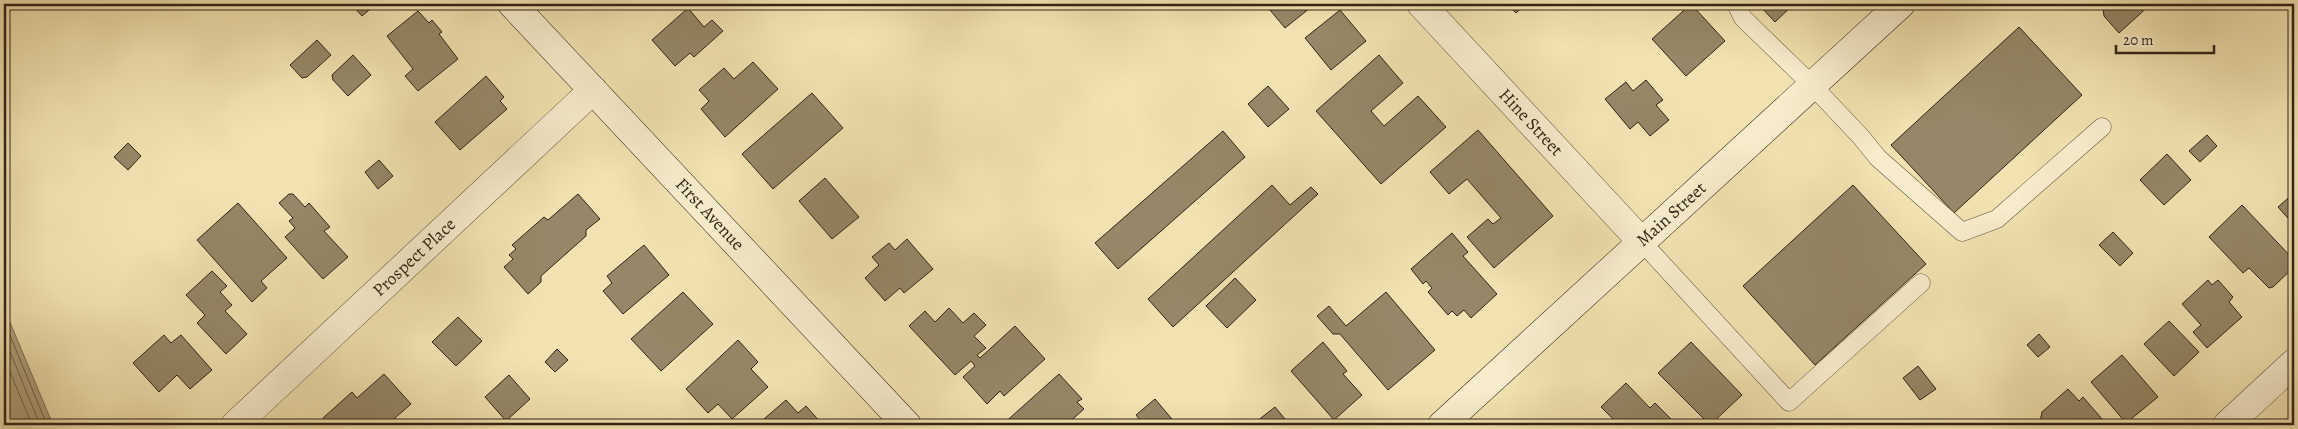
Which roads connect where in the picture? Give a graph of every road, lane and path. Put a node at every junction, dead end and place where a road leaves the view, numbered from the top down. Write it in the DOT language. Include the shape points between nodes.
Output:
graph roads {
  1 [pos="512,4"];
  2 [pos="1421,4"];
  3 [pos="1736,4"];
  4 [pos="1901,4"];
  5 [pos="1812,85"];
  6 [pos="593,90"];
  7 [pos="2102,127"];
  8 [pos="1641,241"];
  9 [pos="1921,283"];
  10 [pos="2294,364"];
  11 [pos="235,425"];
  12 [pos="907,425"];
  13 [pos="1442,425"];
  14 [pos="2227,425"];
  1 -- 6 [label="street, First Avenue"];
  2 -- 8 [label="street, Hine Street"];
  3 -- 5 [label="lane" via="1743,18"];
  4 -- 5 [label="street, Main Street"];
  5 -- 7 [label="lane" via="1878,158 1962,232 1997,219"];
  5 -- 8 [label="street, Main Street"];
  6 -- 11 [label="street, Prospect Place"];
  6 -- 12 [label="street, First Avenue"];
  8 -- 9 [label="lane" via="1789,402"];
  8 -- 13 [label="street, Main Street"];
  10 -- 14 [label="street"];
}
